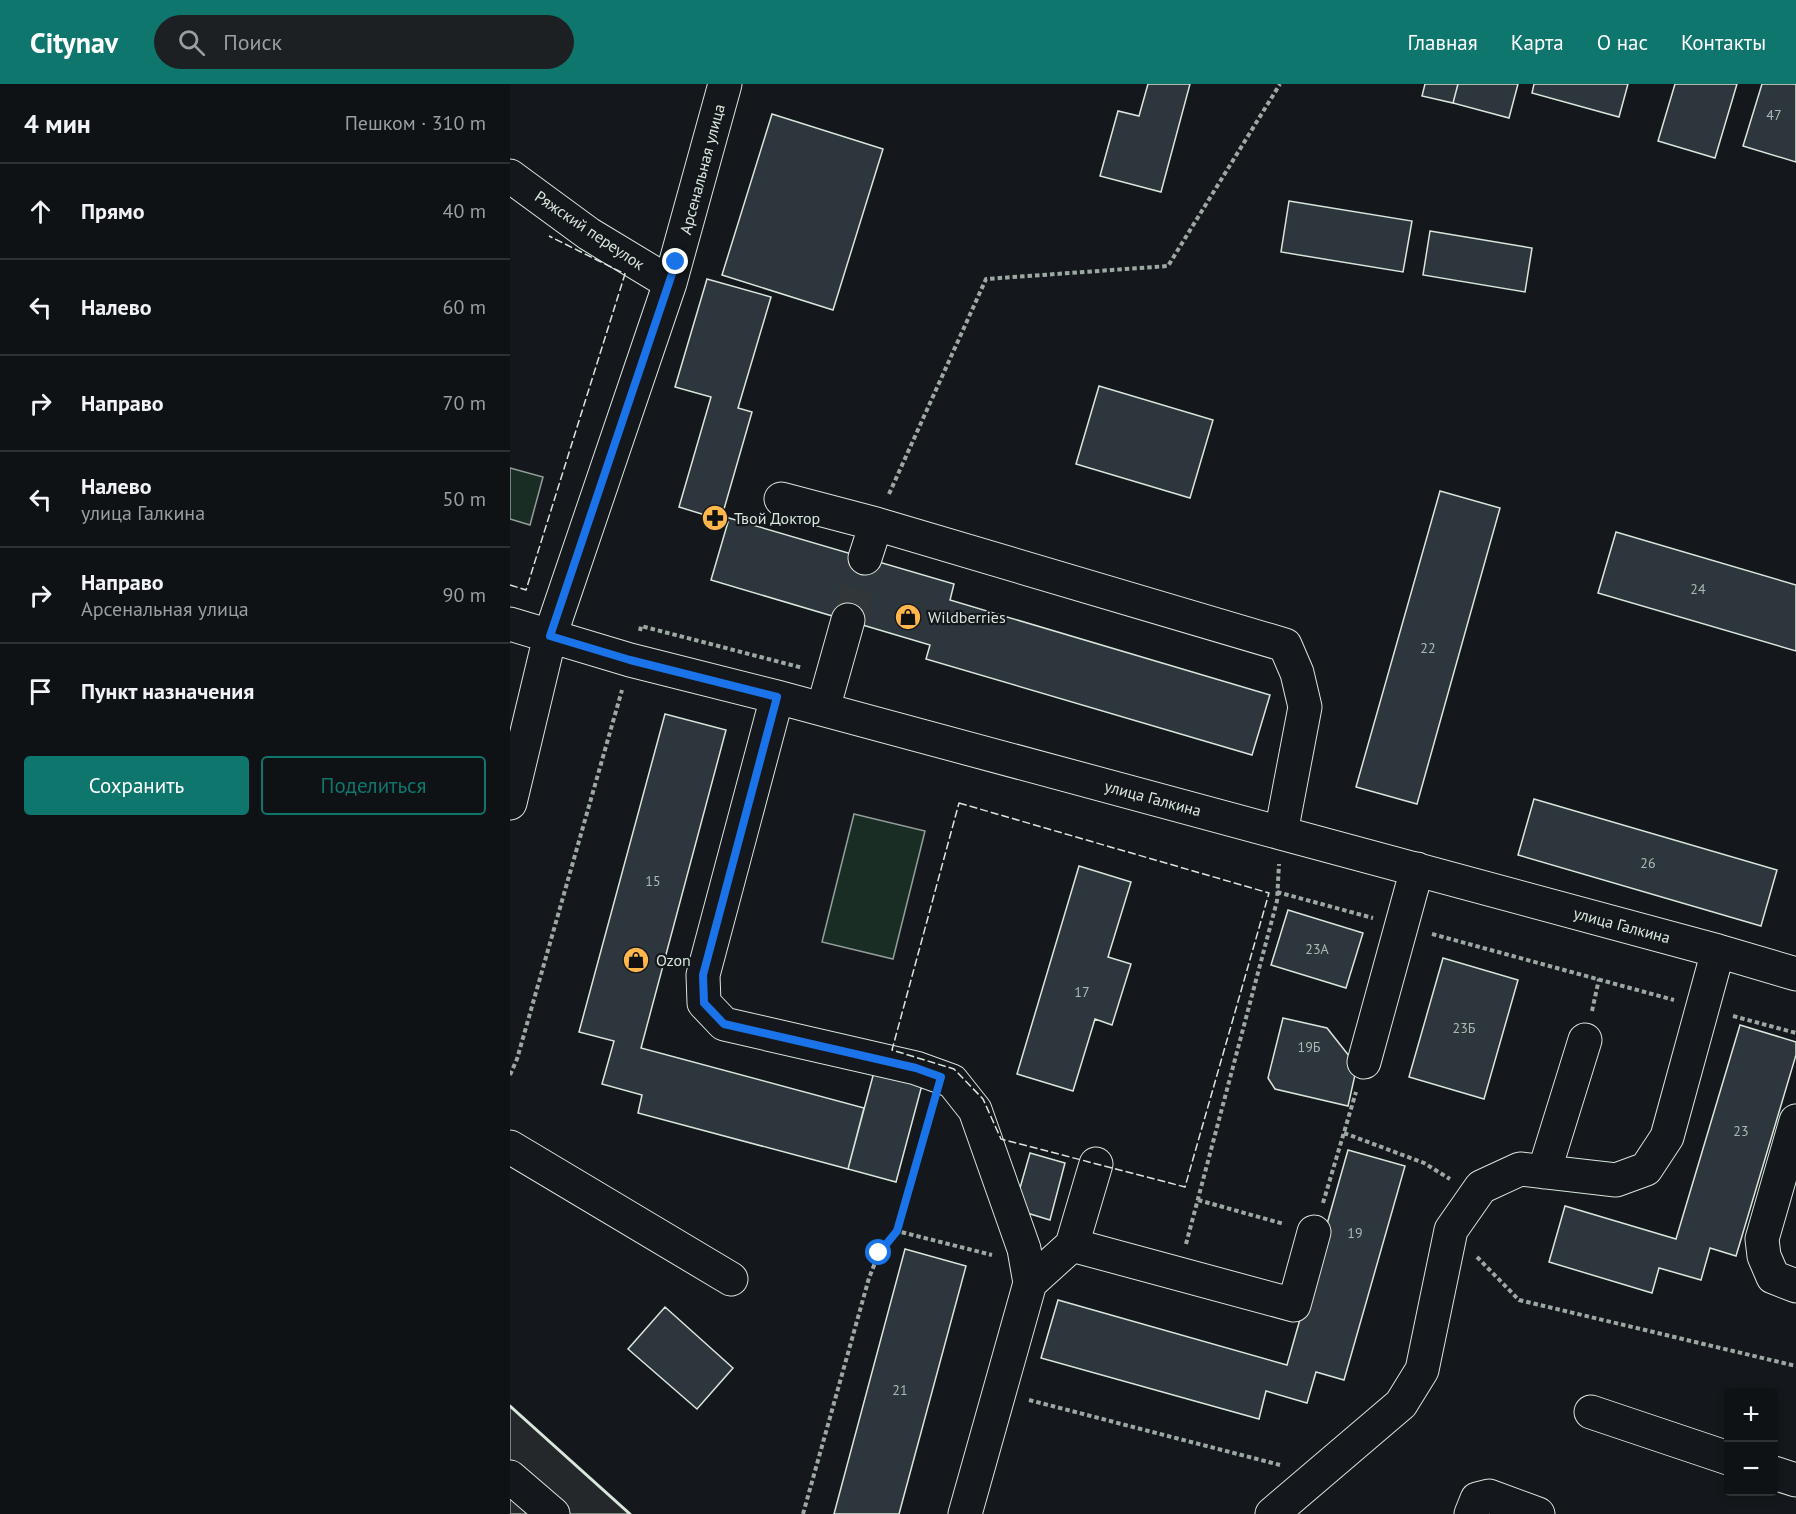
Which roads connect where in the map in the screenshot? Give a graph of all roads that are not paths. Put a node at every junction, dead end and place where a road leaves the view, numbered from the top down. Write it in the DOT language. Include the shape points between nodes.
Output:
graph roads {
  1 [pos="725,84"];
  2 [pos="510,176"];
  3 [pos="510,205"];
  4 [pos="589,234"];
  5 [pos="670,283"];
  6 [pos="781,499"];
  7 [pos="876,524"];
  8 [pos="865,558"];
  9 [pos="848,620"];
  10 [pos="510,624"];
  11 [pos="550,636"];
  12 [pos="777,697"];
  13 [pos="823,710"];
  14 [pos="510,803"];
  15 [pos="1281,832"];
  16 [pos="1417,869"];
  17 [pos="1719,951"];
  18 [pos="1796,974"];
  19 [pos="1585,1040"];
  20 [pos="1365,1062"];
  21 [pos="1796,1121"];
  22 [pos="510,1147"];
  23 [pos="1096,1164"];
  24 [pos="1544,1172"];
  25 [pos="1314,1232"];
  26 [pos="1072,1245"];
  27 [pos="1028,1274"];
  28 [pos="731,1279"];
  29 [pos="1796,1286"];
  30 [pos="1591,1412"];
  31 [pos="1724,1457"];
  32 [pos="1778,1475"];
  33 [pos="510,1477"];
  34 [pos="1796,1480"];
  35 [pos="553,1514"];
  36 [pos="965,1514"];
  37 [pos="1272,1514"];
  38 [pos="1472,1514"];
  39 [pos="1538,1514"];
  1 -- 5 [label="street, Арсенальная улица"];
  2 -- 4 [label="street, Ряжский переулок"];
  3 -- 4 [label="street"];
  4 -- 5 [label="street, Ряжский переулок"];
  5 -- 11 [label="street, Арсенальная улица"];
  6 -- 7 [label="street"];
  7 -- 8 [label="street"];
  7 -- 15 [label="street" via="1285,645 1305,707"];
  9 -- 13 [label="street"];
  10 -- 11 [label="street, улица Галкина"];
  11 -- 12 [label="street, улица Галкина"];
  11 -- 14 [label="street, Арсенальная улица"];
  12 -- 13 [label="street, улица Галкина"];
  12 -- 27 [label="street" via="703,975 704,1003 724,1024 916,1068 952,1081 975,1110 1024,1249"];
  13 -- 15 [label="street, улица Галкина"];
  15 -- 16 [label="street, улица Галкина"];
  16 -- 17 [label="street, улица Галкина"];
  16 -- 20 [label="street"];
  17 -- 18 [label="street, улица Галкина"];
  17 -- 24 [label="street" via="1667,1137 1646,1169 1616,1180"];
  19 -- 24 [label="street"];
  21 -- 29 [label="street" via="1762,1239 1773,1277"];
  22 -- 28 [label="street"];
  23 -- 26 [label="street"];
  24 -- 37 [label="street" via="1520,1169 1481,1187 1451,1230 1422,1370 1401,1404"];
  25 -- 26 [label="street" via="1294,1305"];
  26 -- 27 [label="street"];
  27 -- 36 [label="street"];
  30 -- 31 [label="street"];
  32 -- 34 [label="street"];
  33 -- 35 [label="street"];
  38 -- 39 [label="street" via="1477,1499 1489,1496"];
}
